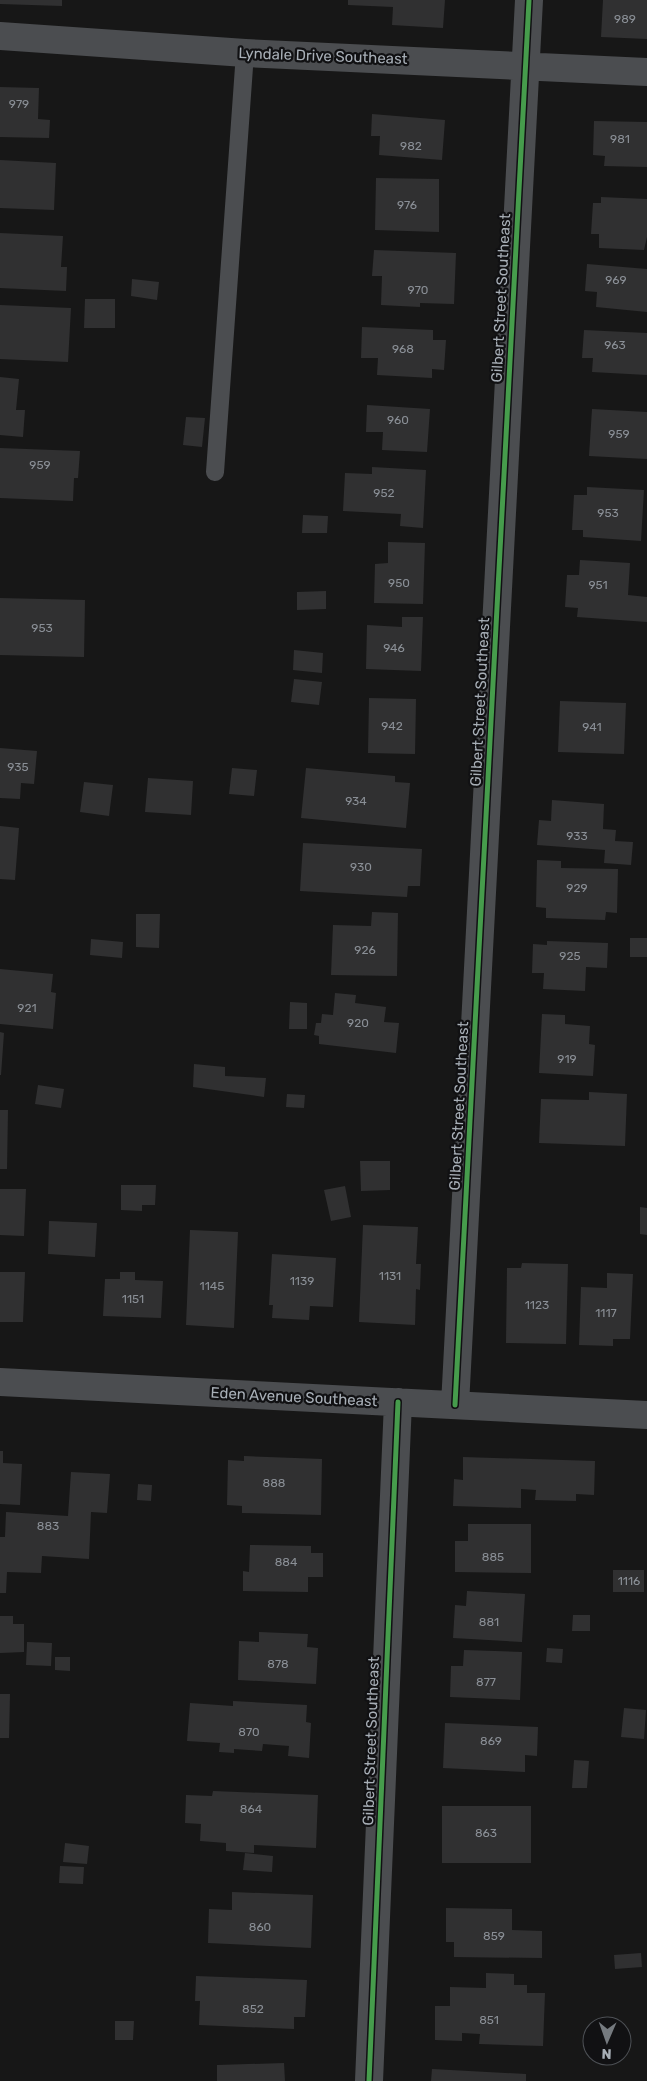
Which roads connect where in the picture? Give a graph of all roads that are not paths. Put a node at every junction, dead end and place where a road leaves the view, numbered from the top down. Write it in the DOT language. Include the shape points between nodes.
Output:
graph roads {
  1 [pos="529,0"];
  2 [pos="0,36"];
  3 [pos="244,53"];
  4 [pos="526,65"];
  5 [pos="647,72"];
  6 [pos="215,472"];
  7 [pos="0,1382"];
  8 [pos="398,1402"];
  9 [pos="456,1405"];
  10 [pos="647,1415"];
  11 [pos="369,2081"];
  1 -- 4 [label="street, Gilbert Street Southeast"];
  2 -- 3 [label="street, Lyndale Drive Southeast"];
  3 -- 4 [label="street, Lyndale Drive Southeast"];
  3 -- 6 [label="lane"];
  4 -- 5 [label="street, Lyndale Drive Southeast"];
  4 -- 9 [label="street, Gilbert Street Southeast"];
  7 -- 8 [label="street, Eden Avenue Southeast"];
  8 -- 9 [label="street, Eden Avenue Southeast"];
  8 -- 11 [label="street, Gilbert Street Southeast"];
  9 -- 10 [label="street, Eden Avenue Southeast"];
}
